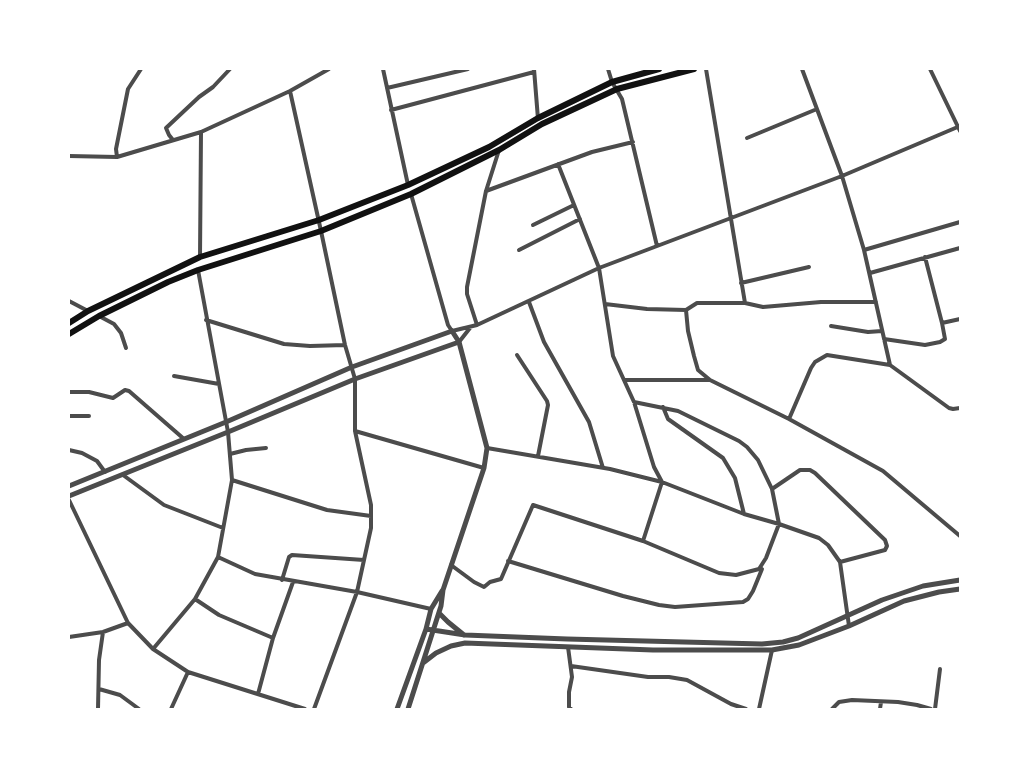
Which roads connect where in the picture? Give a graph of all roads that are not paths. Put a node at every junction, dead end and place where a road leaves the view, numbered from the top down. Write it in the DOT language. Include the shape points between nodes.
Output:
graph roads {
  1 [pos="141,69"];
  2 [pos="230,69"];
  3 [pos="328,69"];
  4 [pos="383,69"];
  5 [pos="468,69"];
  6 [pos="608,69"];
  7 [pos="659,69"];
  8 [pos="694,69"];
  9 [pos="706,69"];
  10 [pos="802,69"];
  11 [pos="930,69"];
  12 [pos="534,70"];
  13 [pos="612,82"];
  14 [pos="387,88"];
  15 [pos="617,89"];
  16 [pos="290,91"];
  17 [pos="817,109"];
  18 [pos="392,110"];
  19 [pos="540,121"];
  20 [pos="960,128"];
  21 [pos="200,132"];
  22 [pos="747,138"];
  23 [pos="173,140"];
  24 [pos="633,142"];
  25 [pos="498,150"];
  26 [pos="69,156"];
  27 [pos="117,157"];
  28 [pos="558,164"];
  29 [pos="842,176"];
  30 [pos="408,185"];
  31 [pos="486,191"];
  32 [pos="410,194"];
  33 [pos="574,206"];
  34 [pos="730,217"];
  35 [pos="580,219"];
  36 [pos="318,220"];
  37 [pos="960,222"];
  38 [pos="533,225"];
  39 [pos="322,231"];
  40 [pos="657,246"];
  41 [pos="960,248"];
  42 [pos="519,250"];
  43 [pos="864,250"];
  44 [pos="200,257"];
  45 [pos="925,257"];
  46 [pos="809,267"];
  47 [pos="599,268"];
  48 [pos="198,270"];
  49 [pos="870,273"];
  50 [pos="741,283"];
  51 [pos="69,301"];
  52 [pos="529,302"];
  53 [pos="876,302"];
  54 [pos="745,303"];
  55 [pos="605,304"];
  56 [pos="686,310"];
  57 [pos="88,311"];
  58 [pos="99,316"];
  59 [pos="960,319"];
  60 [pos="206,320"];
  61 [pos="69,323"];
  62 [pos="942,323"];
  63 [pos="477,325"];
  64 [pos="831,326"];
  65 [pos="470,328"];
  66 [pos="452,331"];
  67 [pos="882,331"];
  68 [pos="69,334"];
  69 [pos="884,339"];
  70 [pos="459,342"];
  71 [pos="345,345"];
  72 [pos="126,348"];
  73 [pos="517,355"];
  74 [pos="890,365"];
  75 [pos="352,367"];
  76 [pos="174,376"];
  77 [pos="355,379"];
  78 [pos="624,380"];
  79 [pos="710,380"];
  80 [pos="219,384"];
  81 [pos="69,392"];
  82 [pos="634,402"];
  83 [pos="664,407"];
  84 [pos="960,408"];
  85 [pos="69,416"];
  86 [pos="89,416"];
  87 [pos="789,419"];
  88 [pos="226,422"];
  89 [pos="355,431"];
  90 [pos="228,432"];
  91 [pos="184,439"];
  92 [pos="266,448"];
  93 [pos="487,448"];
  94 [pos="69,450"];
  95 [pos="230,454"];
  96 [pos="538,456"];
  97 [pos="484,468"];
  98 [pos="603,468"];
  99 [pos="105,472"];
  100 [pos="123,475"];
  101 [pos="232,480"];
  102 [pos="662,482"];
  103 [pos="69,486"];
  104 [pos="772,488"];
  105 [pos="69,498"];
  106 [pos="744,514"];
  107 [pos="371,516"];
  108 [pos="779,524"];
  109 [pos="223,528"];
  110 [pos="960,536"];
  111 [pos="643,541"];
  112 [pos="218,557"];
  113 [pos="364,560"];
  114 [pos="508,561"];
  115 [pos="840,562"];
  116 [pos="451,565"];
  117 [pos="762,566"];
  118 [pos="282,580"];
  119 [pos="960,580"];
  120 [pos="293,582"];
  121 [pos="443,590"];
  122 [pos="960,590"];
  123 [pos="356,592"];
  124 [pos="195,599"];
  125 [pos="431,609"];
  126 [pos="440,613"];
  127 [pos="847,617"];
  128 [pos="128,623"];
  129 [pos="849,626"];
  130 [pos="426,629"];
  131 [pos="434,630"];
  132 [pos="103,632"];
  133 [pos="465,635"];
  134 [pos="69,637"];
  135 [pos="273,638"];
  136 [pos="568,647"];
  137 [pos="153,649"];
  138 [pos="772,650"];
  139 [pos="423,663"];
  140 [pos="571,666"];
  141 [pos="940,670"];
  142 [pos="188,672"];
  143 [pos="99,689"];
  144 [pos="258,694"];
  145 [pos="881,702"];
  146 [pos="98,709"];
  147 [pos="139,709"];
  148 [pos="170,709"];
  149 [pos="305,709"];
  150 [pos="314,709"];
  151 [pos="397,709"];
  152 [pos="408,709"];
  153 [pos="571,709"];
  154 [pos="746,709"];
  155 [pos="759,709"];
  156 [pos="832,709"];
  157 [pos="880,709"];
  158 [pos="931,709"];
  159 [pos="935,709"];
  1 -- 27 [label="street" via="128,89"];
  2 -- 23 [label="street" via="166,128"];
  3 -- 16 [label="street"];
  4 -- 14 [label="street"];
  5 -- 14 [label="street"];
  6 -- 13 [label="street"];
  7 -- 13 [label="main road"];
  8 -- 15 [label="main road"];
  9 -- 34 [label="street"];
  10 -- 17 [label="street"];
  11 -- 20 [label="street"];
  12 -- 18 [label="street"];
  12 -- 19 [label="street"];
  13 -- 15 [label="street"];
  13 -- 19 [label="main road"];
  14 -- 18 [label="street"];
  15 -- 19 [label="main road"];
  15 -- 24 [label="street"];
  16 -- 21 [label="street"];
  16 -- 36 [label="street"];
  17 -- 22 [label="street"];
  17 -- 29 [label="street"];
  18 -- 30 [label="street"];
  19 -- 25 [label="main road"];
  19 -- 30 [label="main road"];
  20 -- 29 [label="street"];
  21 -- 23 [label="street"];
  21 -- 44 [label="street"];
  23 -- 27 [label="street"];
  24 -- 28 [label="street"];
  24 -- 40 [label="street"];
  25 -- 31 [label="street"];
  25 -- 32 [label="main road"];
  26 -- 27 [label="street"];
  28 -- 31 [label="street"];
  28 -- 33 [label="street"];
  29 -- 34 [label="street"];
  29 -- 43 [label="street"];
  30 -- 36 [label="main road"];
  31 -- 63 [label="street" via="467,287"];
  32 -- 39 [label="main road"];
  32 -- 66 [label="street"];
  33 -- 35 [label="street"];
  33 -- 38 [label="street"];
  34 -- 40 [label="street"];
  34 -- 50 [label="street"];
  35 -- 42 [label="street"];
  35 -- 47 [label="street"];
  36 -- 39 [label="street"];
  36 -- 44 [label="main road"];
  37 -- 43 [label="street"];
  39 -- 48 [label="main road"];
  39 -- 71 [label="street"];
  40 -- 47 [label="street"];
  41 -- 45 [label="street"];
  43 -- 49 [label="street"];
  44 -- 57 [label="main road"];
  45 -- 49 [label="street"];
  45 -- 62 [label="street"];
  46 -- 50 [label="street"];
  47 -- 52 [label="street"];
  47 -- 55 [label="street"];
  48 -- 58 [label="main road"];
  48 -- 60 [label="street"];
  49 -- 53 [label="street"];
  50 -- 54 [label="street"];
  51 -- 57 [label="street"];
  52 -- 63 [label="street"];
  52 -- 98 [label="street" via="544,342 589,422"];
  53 -- 54 [label="street" via="764,307"];
  53 -- 67 [label="street"];
  54 -- 56 [label="street" via="697,303"];
  55 -- 56 [label="street"];
  55 -- 78 [label="street" via="613,356"];
  56 -- 79 [label="street" via="698,370"];
  57 -- 61 [label="main road"];
  58 -- 68 [label="main road"];
  58 -- 72 [label="street" via="114,324"];
  59 -- 62 [label="street"];
  60 -- 71 [label="street" via="284,344"];
  60 -- 80 [label="street"];
  62 -- 69 [label="street" via="945,339 940,342 925,345"];
  63 -- 65 [label="street"];
  64 -- 67 [label="street"];
  65 -- 66 [label="street"];
  65 -- 70 [label="street"];
  66 -- 70 [label="street"];
  66 -- 75 [label="street"];
  67 -- 69 [label="street"];
  69 -- 74 [label="street"];
  70 -- 77 [label="street"];
  70 -- 93 [label="street"];
  71 -- 75 [label="street"];
  73 -- 96 [label="street" via="547,401"];
  74 -- 84 [label="street" via="949,408"];
  74 -- 87 [label="street" via="827,355 811,368"];
  75 -- 77 [label="street"];
  75 -- 88 [label="street"];
  76 -- 80 [label="street"];
  77 -- 89 [label="street"];
  77 -- 90 [label="street"];
  78 -- 79 [label="street"];
  78 -- 82 [label="street"];
  79 -- 87 [label="street"];
  80 -- 88 [label="street"];
  81 -- 91 [label="street" via="89,392 113,398 129,391"];
  82 -- 83 [label="street"];
  82 -- 102 [label="street" via="654,467"];
  83 -- 104 [label="street" via="739,441 758,460"];
  83 -- 106 [label="street" via="668,419 723,458 735,478"];
  85 -- 86 [label="street"];
  87 -- 110 [label="street" via="883,471"];
  88 -- 90 [label="street"];
  88 -- 91 [label="street"];
  89 -- 97 [label="street"];
  89 -- 107 [label="street"];
  90 -- 95 [label="street"];
  90 -- 100 [label="street"];
  91 -- 99 [label="street"];
  92 -- 95 [label="street"];
  93 -- 96 [label="street"];
  93 -- 97 [label="street"];
  94 -- 99 [label="street" via="97,461"];
  95 -- 101 [label="street"];
  96 -- 98 [label="street"];
  97 -- 116 [label="street"];
  98 -- 102 [label="street"];
  99 -- 103 [label="street"];
  100 -- 105 [label="street"];
  100 -- 109 [label="street" via="164,505"];
  101 -- 107 [label="street" via="327,510"];
  101 -- 109 [label="street"];
  102 -- 106 [label="street"];
  102 -- 111 [label="street"];
  104 -- 108 [label="street"];
  104 -- 115 [label="street" via="800,470 810,470 885,540 885,550"];
  105 -- 128 [label="street"];
  106 -- 108 [label="street"];
  107 -- 113 [label="street"];
  108 -- 115 [label="street" via="819,538"];
  108 -- 117 [label="street"];
  109 -- 112 [label="street"];
  111 -- 114 [label="street" via="533,505"];
  111 -- 117 [label="street" via="727,575"];
  112 -- 118 [label="street" via="255,574"];
  112 -- 124 [label="street"];
  113 -- 118 [label="street" via="292,555"];
  113 -- 123 [label="street"];
  114 -- 116 [label="street" via="501,579 486,586 474,582"];
  114 -- 117 [label="street" via="615,594 675,606 743,602 748,599"];
  115 -- 127 [label="street"];
  116 -- 121 [label="street"];
  118 -- 120 [label="street"];
  119 -- 127 [label="street" via="922,586"];
  120 -- 123 [label="street"];
  120 -- 135 [label="street"];
  121 -- 125 [label="street"];
  121 -- 126 [label="street"];
  122 -- 129 [label="street" via="904,601"];
  123 -- 125 [label="street"];
  123 -- 150 [label="street"];
  124 -- 135 [label="street" via="219,615"];
  124 -- 137 [label="street"];
  125 -- 130 [label="street"];
  126 -- 131 [label="street"];
  126 -- 133 [label="street"];
  127 -- 129 [label="street"];
  127 -- 133 [label="street" via="798,638 762,644"];
  128 -- 132 [label="street"];
  128 -- 137 [label="street"];
  129 -- 138 [label="street" via="799,645"];
  130 -- 131 [label="street"];
  130 -- 151 [label="street"];
  131 -- 133 [label="street"];
  131 -- 139 [label="street"];
  132 -- 134 [label="street"];
  132 -- 143 [label="street"];
  135 -- 144 [label="street"];
  136 -- 138 [label="street"];
  136 -- 139 [label="street" via="465,643 436,653"];
  136 -- 140 [label="street"];
  137 -- 142 [label="street"];
  138 -- 155 [label="street"];
  139 -- 152 [label="street"];
  140 -- 153 [label="street" via="568,692"];
  140 -- 154 [label="street" via="687,680"];
  141 -- 159 [label="street"];
  142 -- 144 [label="street"];
  142 -- 148 [label="street"];
  143 -- 146 [label="street"];
  143 -- 147 [label="street" via="120,694"];
  144 -- 149 [label="street"];
  145 -- 156 [label="street" via="852,700 839,702"];
  145 -- 157 [label="street"];
  145 -- 158 [label="street"];
}
